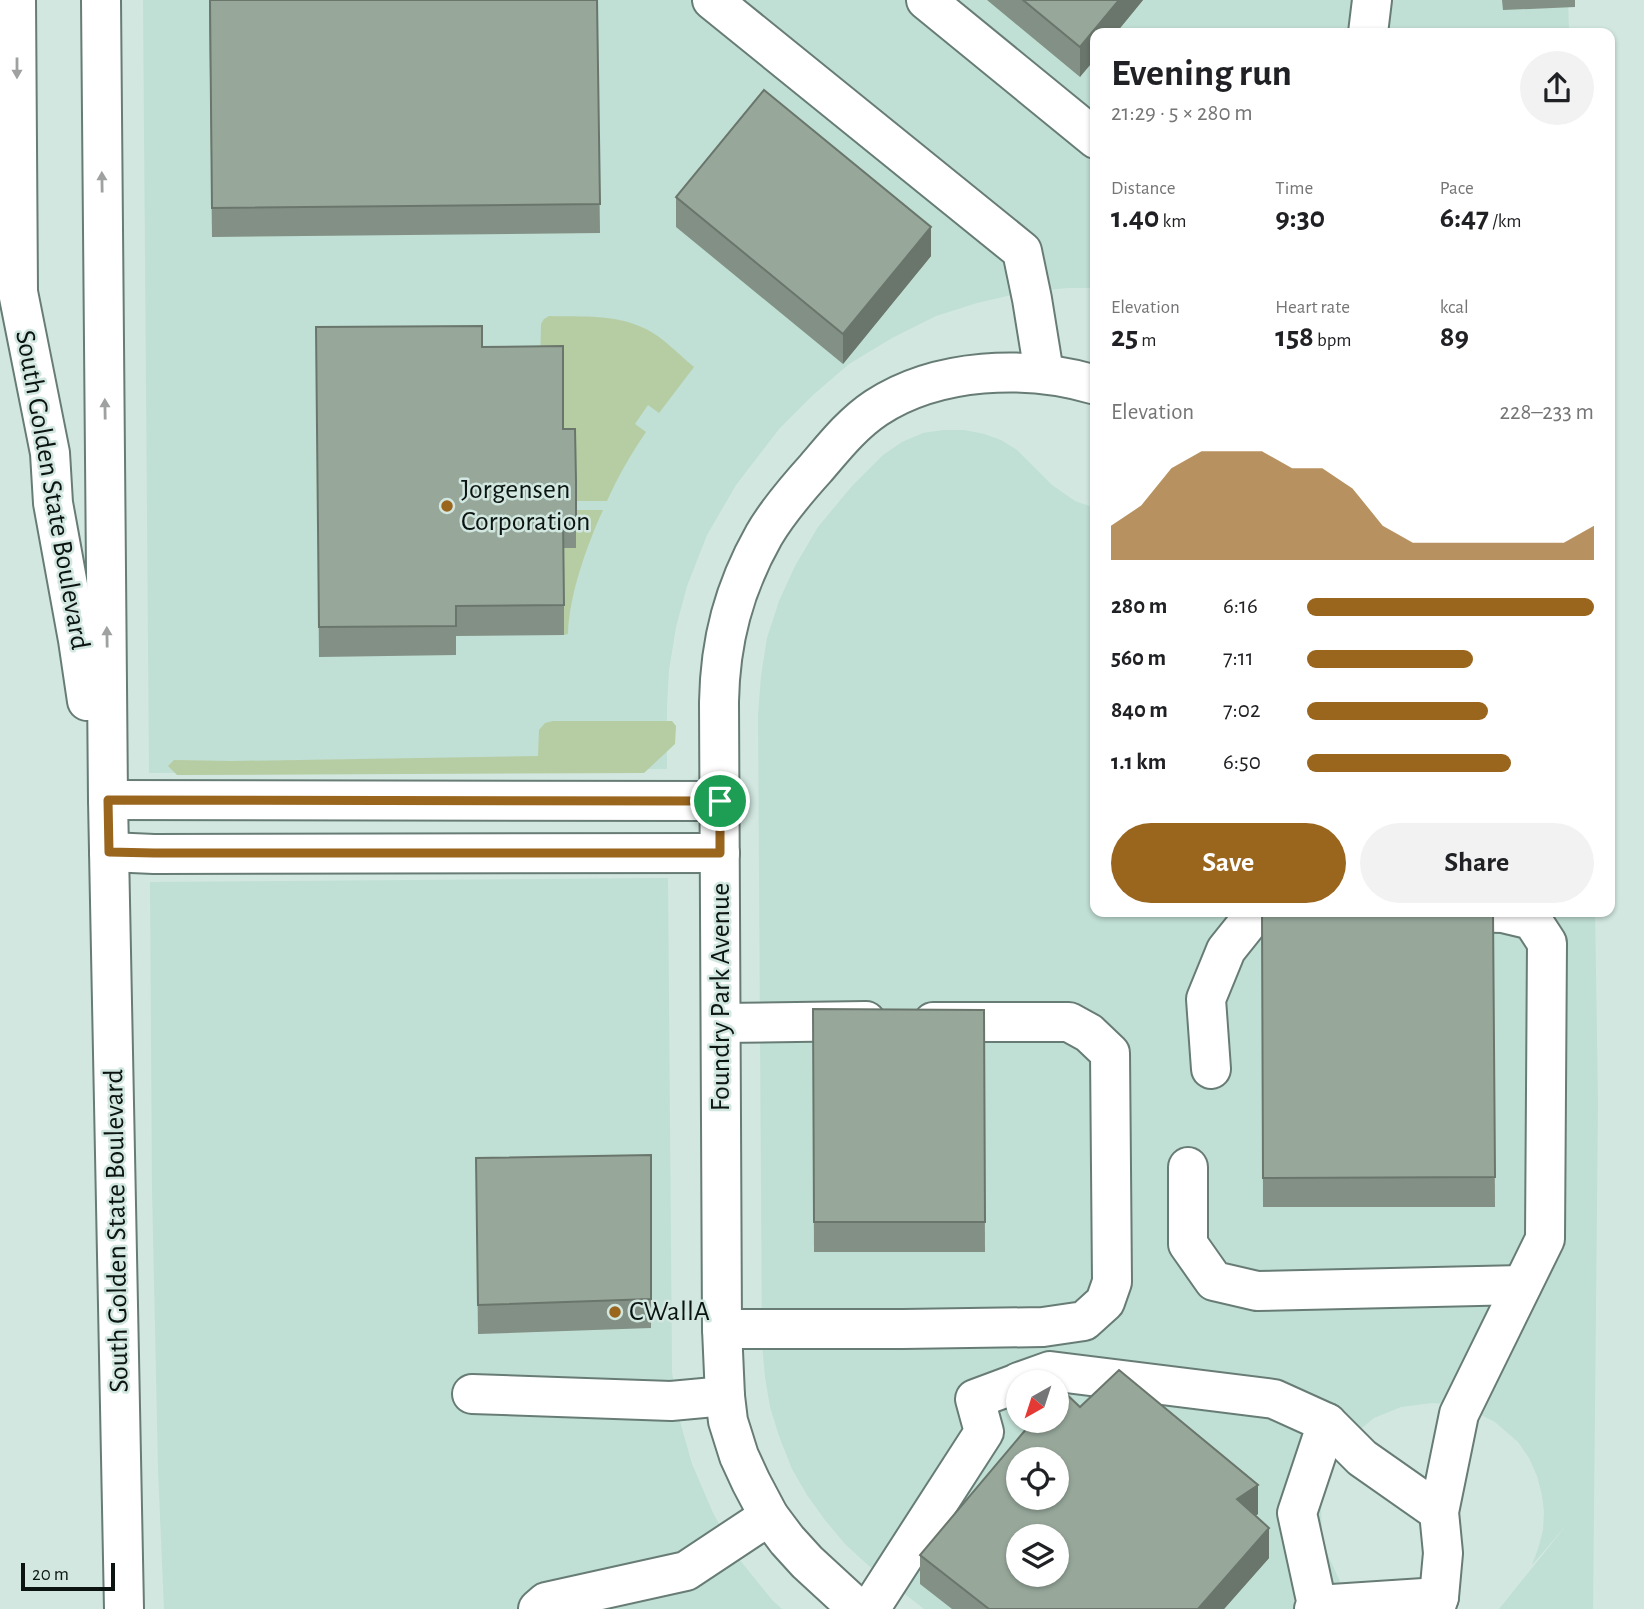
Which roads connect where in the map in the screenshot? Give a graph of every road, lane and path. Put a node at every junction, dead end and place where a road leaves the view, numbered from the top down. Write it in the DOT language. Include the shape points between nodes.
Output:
graph roads {
  1 [pos="16,0"];
  2 [pos="101,0"];
  3 [pos="712,0"];
  4 [pos="926,0"];
  5 [pos="1372,0"];
  6 [pos="1369,28"];
  7 [pos="1090,134"];
  8 [pos="1044,373"];
  9 [pos="1090,384"];
  10 [pos="108,800"];
  11 [pos="720,801"];
  12 [pos="109,852"];
  13 [pos="720,853"];
  14 [pos="1260,917"];
  15 [pos="1520,917"];
  16 [pos="721,1023"];
  17 [pos="1211,1069"];
  18 [pos="1188,1167"];
  19 [pos="1522,1285"];
  20 [pos="723,1329"];
  21 [pos="1069,1373"];
  22 [pos="1006,1388"];
  23 [pos="472,1394"];
  24 [pos="724,1396"];
  25 [pos="1327,1423"];
  26 [pos="1439,1512"];
  27 [pos="769,1516"];
  28 [pos="1437,1603"];
  29 [pos="1315,1607"];
  30 [pos="124,1609"];
  31 [pos="538,1609"];
  32 [pos="858,1609"];
  33 [pos="870,1609"];
  1 -- 12 [label="street, South Golden State Boulevard, one-way" via="18,292 50,453 53,503"];
  10 -- 2 [label="street, South Golden State Boulevard, one-way"];
  3 -- 8 [label="street" via="1022,251"];
  4 -- 7 [label="street"];
  5 -- 6 [label="street"];
  8 -- 9 [label="street, Foundry Park Avenue"];
  8 -- 11 [label="street, Foundry Park Avenue" via="948,378 906,393 876,408 848,431 787,501 747,568 723,640"];
  10 -- 11 [label="street"];
  10 -- 12 [label="street, South Golden State Boulevard"];
  11 -- 13 [label="street, Foundry Park Avenue"];
  12 -- 13 [label="street"];
  12 -- 30 [label="street, South Golden State Boulevard"];
  13 -- 16 [label="street, Foundry Park Avenue"];
  14 -- 17 [label="street" via="1250,920 1226,950 1206,999"];
  15 -- 19 [label="street" via="1532,920 1547,943 1545,1239"];
  16 -- 20 [label="street, Foundry Park Avenue"];
  16 -- 20 [label="street" via="1069,1022 1089,1032 1110,1053 1112,1268 1105,1302 1084,1321 1042,1327"];
  18 -- 19 [label="street" via="1188,1244 1214,1280 1257,1291"];
  19 -- 26 [label="street" via="1459,1414"];
  20 -- 24 [label="street, Foundry Park Avenue"];
  21 -- 25 [label="street" via="1274,1399"];
  22 -- 33 [label="street" via="975,1399 984,1432"];
  23 -- 24 [label="street" via="671,1401"];
  24 -- 27 [label="street, Foundry Park Avenue" via="739,1456"];
  25 -- 26 [label="street" via="1362,1458"];
  25 -- 29 [label="street" via="1297,1513"];
  26 -- 28 [label="street" via="1443,1553"];
  27 -- 31 [label="street" via="686,1572 546,1602"];
  27 -- 32 [label="street, Foundry Park Avenue" via="807,1562"];
  28 -- 29 [label="street"];
}
